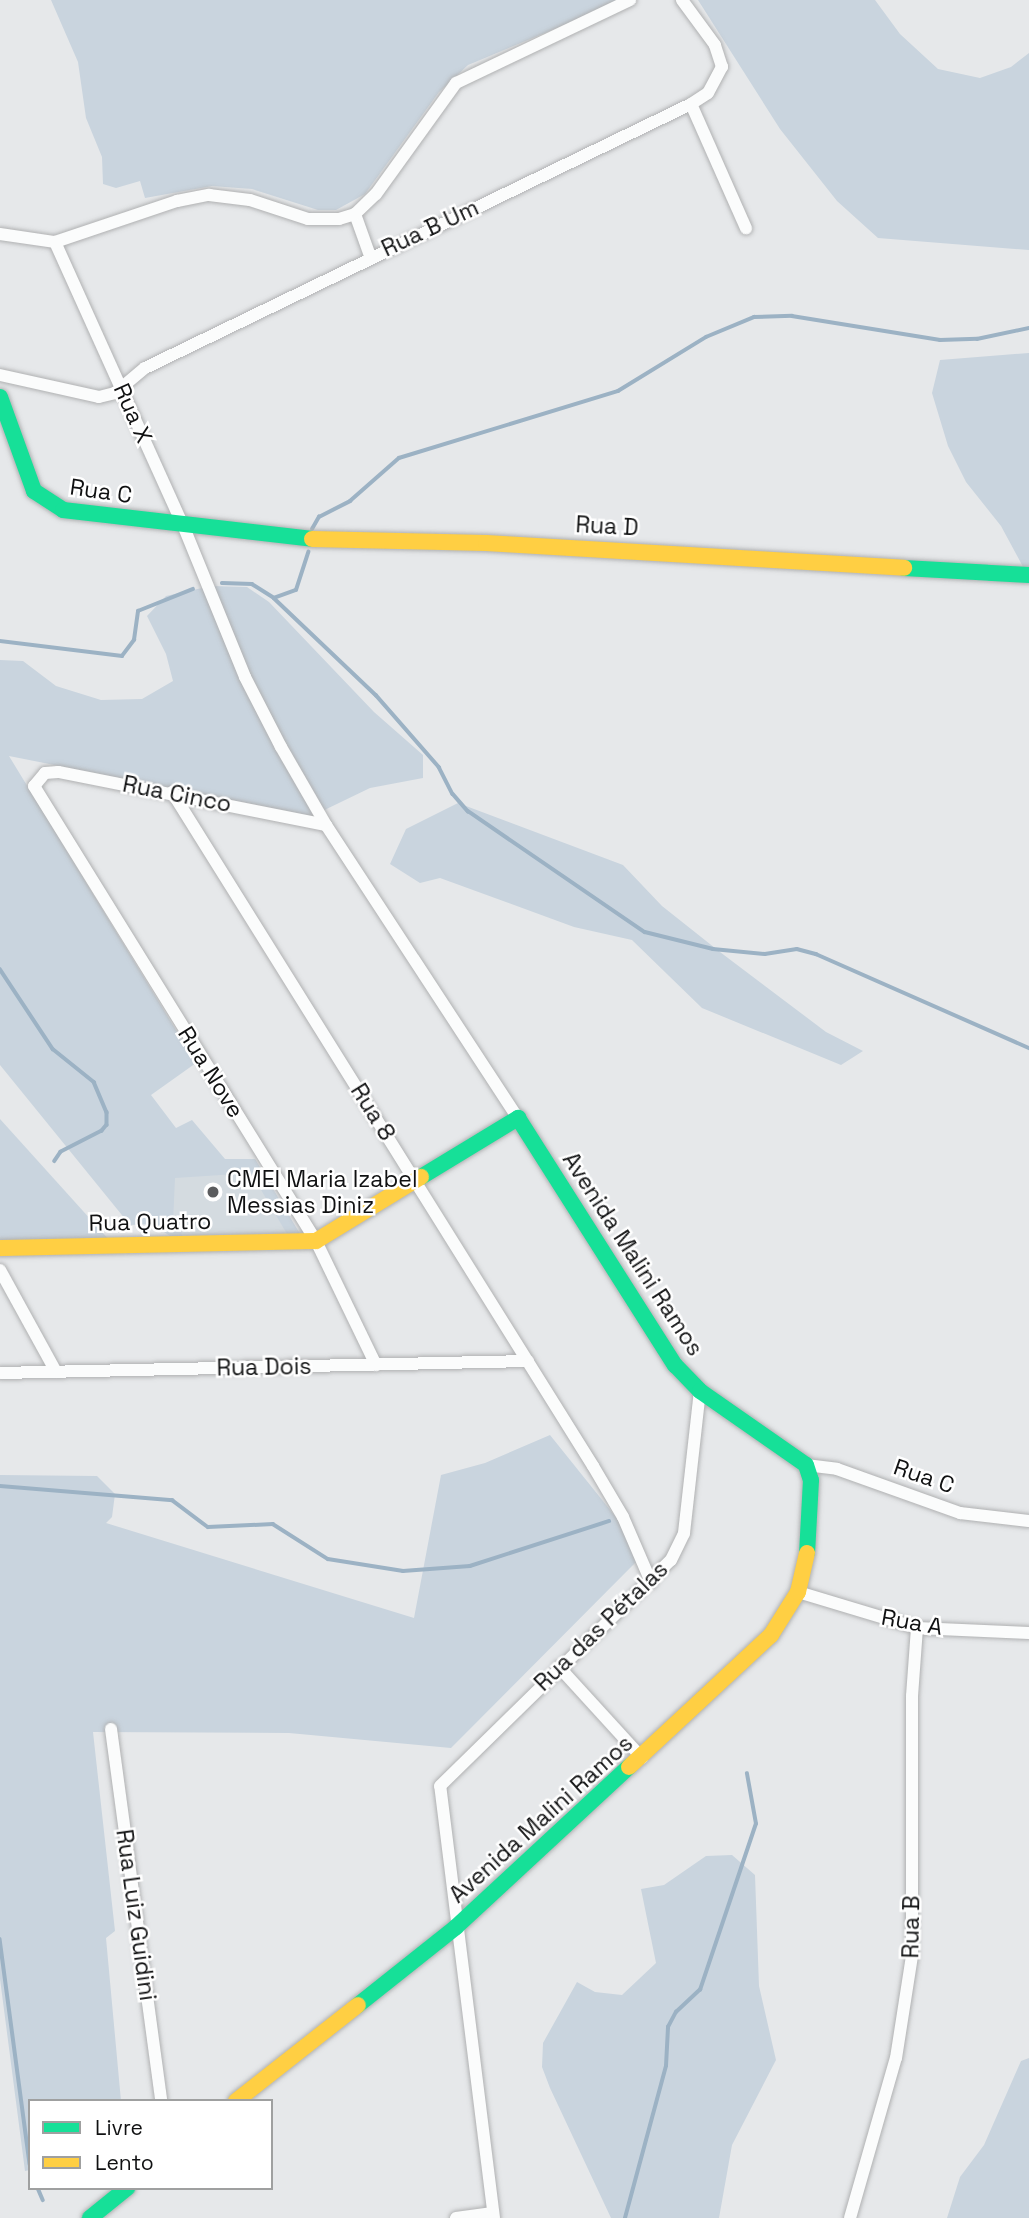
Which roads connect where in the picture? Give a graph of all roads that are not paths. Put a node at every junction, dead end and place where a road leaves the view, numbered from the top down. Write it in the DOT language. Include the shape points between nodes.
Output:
graph roads {
  1 [pos="630,0"];
  2 [pos="682,0"];
  3 [pos="691,104"];
  4 [pos="355,214"];
  5 [pos="746,228"];
  6 [pos="0,234"];
  7 [pos="55,242"];
  8 [pos="370,256"];
  9 [pos="0,375"];
  10 [pos="122,388"];
  11 [pos="0,397"];
  12 [pos="183,525"];
  13 [pos="1029,575"];
  14 [pos="208,587"];
  15 [pos="34,786"];
  16 [pos="172,792"];
  17 [pos="326,825"];
  18 [pos="518,1118"];
  19 [pos="416,1181"];
  20 [pos="316,1241"];
  21 [pos="0,1248"];
  22 [pos="0,1270"];
  23 [pos="528,1361"];
  24 [pos="376,1365"];
  25 [pos="56,1372"];
  26 [pos="0,1373"];
  27 [pos="699,1391"];
  28 [pos="806,1465"];
  29 [pos="1029,1521"];
  30 [pos="651,1582"];
  31 [pos="798,1592"];
  32 [pos="917,1628"];
  33 [pos="1029,1633"];
  34 [pos="559,1667"];
  35 [pos="111,1729"];
  36 [pos="642,1758"];
  37 [pos="456,1927"];
  38 [pos="161,2099"];
  39 [pos="239,2099"];
  40 [pos="125,2190"];
  41 [pos="493,2216"];
  42 [pos="90,2218"];
  43 [pos="456,2218"];
  44 [pos="850,2218"];
  1 -- 4 [label="street" via="456,83 376,194"];
  2 -- 3 [label="street, Rua B Um" via="721,58 716,83"];
  3 -- 5 [label="street"];
  3 -- 8 [label="street, Rua B Um"];
  4 -- 7 [label="street" via="308,219 250,200 209,195 177,201"];
  4 -- 8 [label="street"];
  6 -- 7 [label="street"];
  7 -- 10 [label="street, Rua X"];
  8 -- 10 [label="street, Rua B Um" via="145,368"];
  9 -- 10 [label="street" via="99,397"];
  10 -- 12 [label="street, Rua X"];
  11 -- 12 [label="street, Rua C" via="34,491 42,500 63,510"];
  12 -- 13 [label="street, Rua D" via="350,543 528,545"];
  12 -- 14 [label="street, Rua X"];
  14 -- 17 [label="street, Avenida Malini Ramos" via="245,677"];
  15 -- 16 [label="street, Rua Cinco" via="45,773 58,772"];
  15 -- 20 [label="street, Rua Nove"];
  16 -- 17 [label="street, Rua Cinco"];
  16 -- 19 [label="street, Rua 8"];
  17 -- 18 [label="street, Avenida Malini Ramos"];
  18 -- 19 [label="street, Rua Quatro"];
  18 -- 27 [label="street, Avenida Malini Ramos" via="659,1342"];
  19 -- 20 [label="street, Rua Quatro"];
  19 -- 23 [label="street, Rua 8"];
  20 -- 21 [label="street, Rua Quatro"];
  20 -- 24 [label="street, Rua Nove"];
  22 -- 25 [label="street"];
  23 -- 24 [label="street, Rua Dois"];
  23 -- 30 [label="street, Rua 8" via="624,1517"];
  24 -- 25 [label="street, Rua Dois"];
  25 -- 26 [label="street, Rua Dois"];
  27 -- 28 [label="street, Avenida Malini Ramos"];
  27 -- 30 [label="street, Rua das Pétalas" via="684,1533 671,1560"];
  28 -- 29 [label="street, Rua C" via="837,1469 960,1513"];
  28 -- 31 [label="street, Avenida Malini Ramos" via="812,1511"];
  30 -- 34 [label="street, Rua das Pétalas"];
  31 -- 32 [label="street, Rua A"];
  31 -- 36 [label="street, Avenida Malini Ramos" via="771,1635"];
  32 -- 33 [label="street, Rua A"];
  32 -- 44 [label="street, Rua B" via="912,1696 912,1956 896,2058"];
  34 -- 36 [label="street"];
  34 -- 37 [label="street, Rua das Pétalas" via="440,1786"];
  35 -- 38 [label="street, Rua Luiz Guidini"];
  36 -- 37 [label="street, Avenida Malini Ramos"];
  37 -- 39 [label="street, Avenida Malini Ramos"];
  37 -- 41 [label="street"];
  40 -- 42 [label="street"];
  41 -- 43 [label="street"];
}
